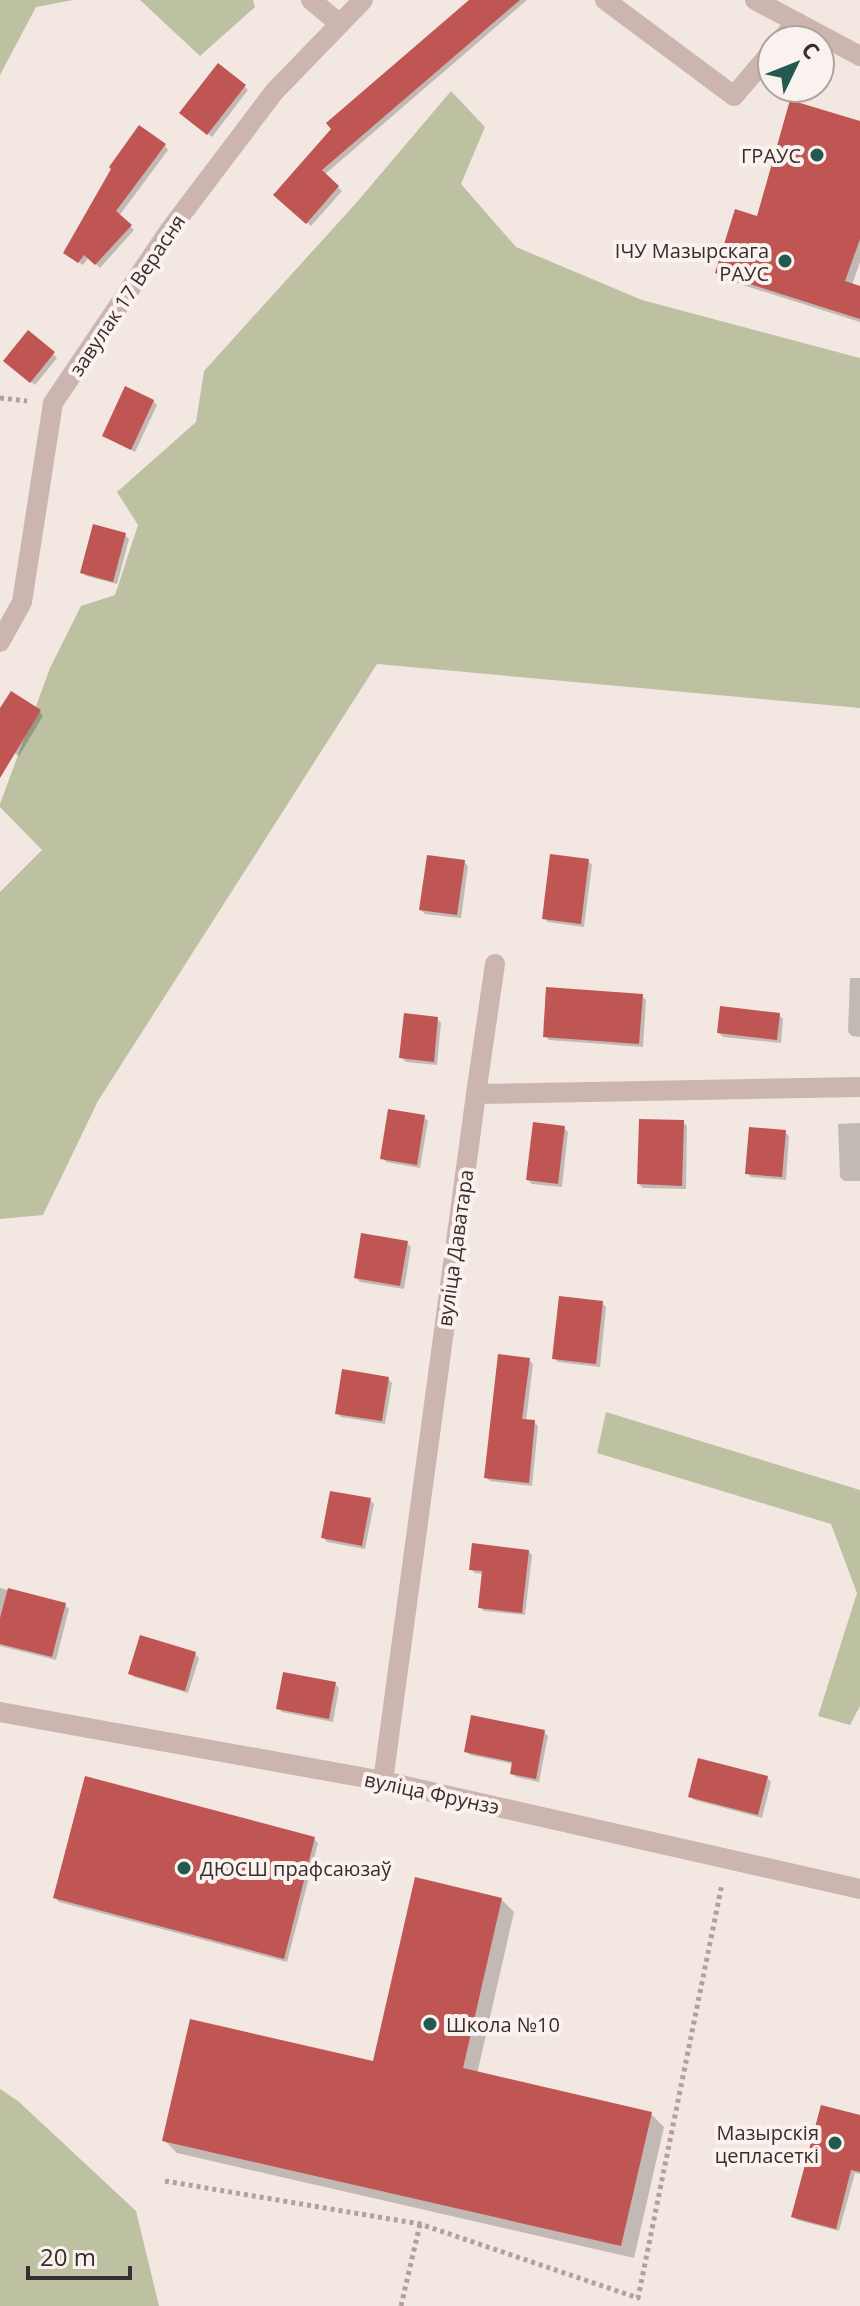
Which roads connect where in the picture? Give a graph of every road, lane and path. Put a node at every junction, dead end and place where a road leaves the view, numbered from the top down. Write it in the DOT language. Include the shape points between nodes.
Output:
graph roads {
  1 [pos="311,0"];
  2 [pos="363,0"];
  3 [pos="605,0"];
  4 [pos="755,0"];
  5 [pos="797,22"];
  6 [pos="340,24"];
  7 [pos="860,56"];
  8 [pos="756,70"];
  9 [pos="0,642"];
  10 [pos="495,964"];
  11 [pos="860,1087"];
  12 [pos="476,1094"];
  13 [pos="0,1712"];
  14 [pos="383,1781"];
  15 [pos="728,1858"];
  16 [pos="860,1889"];
  17 [pos="165,2181"];
  18 [pos="420,2224"];
  19 [pos="401,2306"];
  1 -- 6 [label="street"];
  2 -- 6 [label="street, завулак 17 Верасня"];
  3 -- 8 [label="street" via="734,96"];
  4 -- 5 [label="street"];
  5 -- 7 [label="street"];
  6 -- 9 [label="street, завулак 17 Верасня" via="274,92 188,206 53,403 22,602"];
  10 -- 12 [label="street, вуліца Даватара"];
  11 -- 12 [label="street"];
  12 -- 14 [label="street, вуліца Даватара"];
  13 -- 14 [label="street, вуліца Фрунзэ"];
  14 -- 15 [label="street, вуліца Фрунзэ"];
  15 -- 16 [label="street, вуліца Фрунзэ"];
  15 -- 18 [label="path" via="638,2298"];
  17 -- 18 [label="path"];
  18 -- 19 [label="path"];
}
